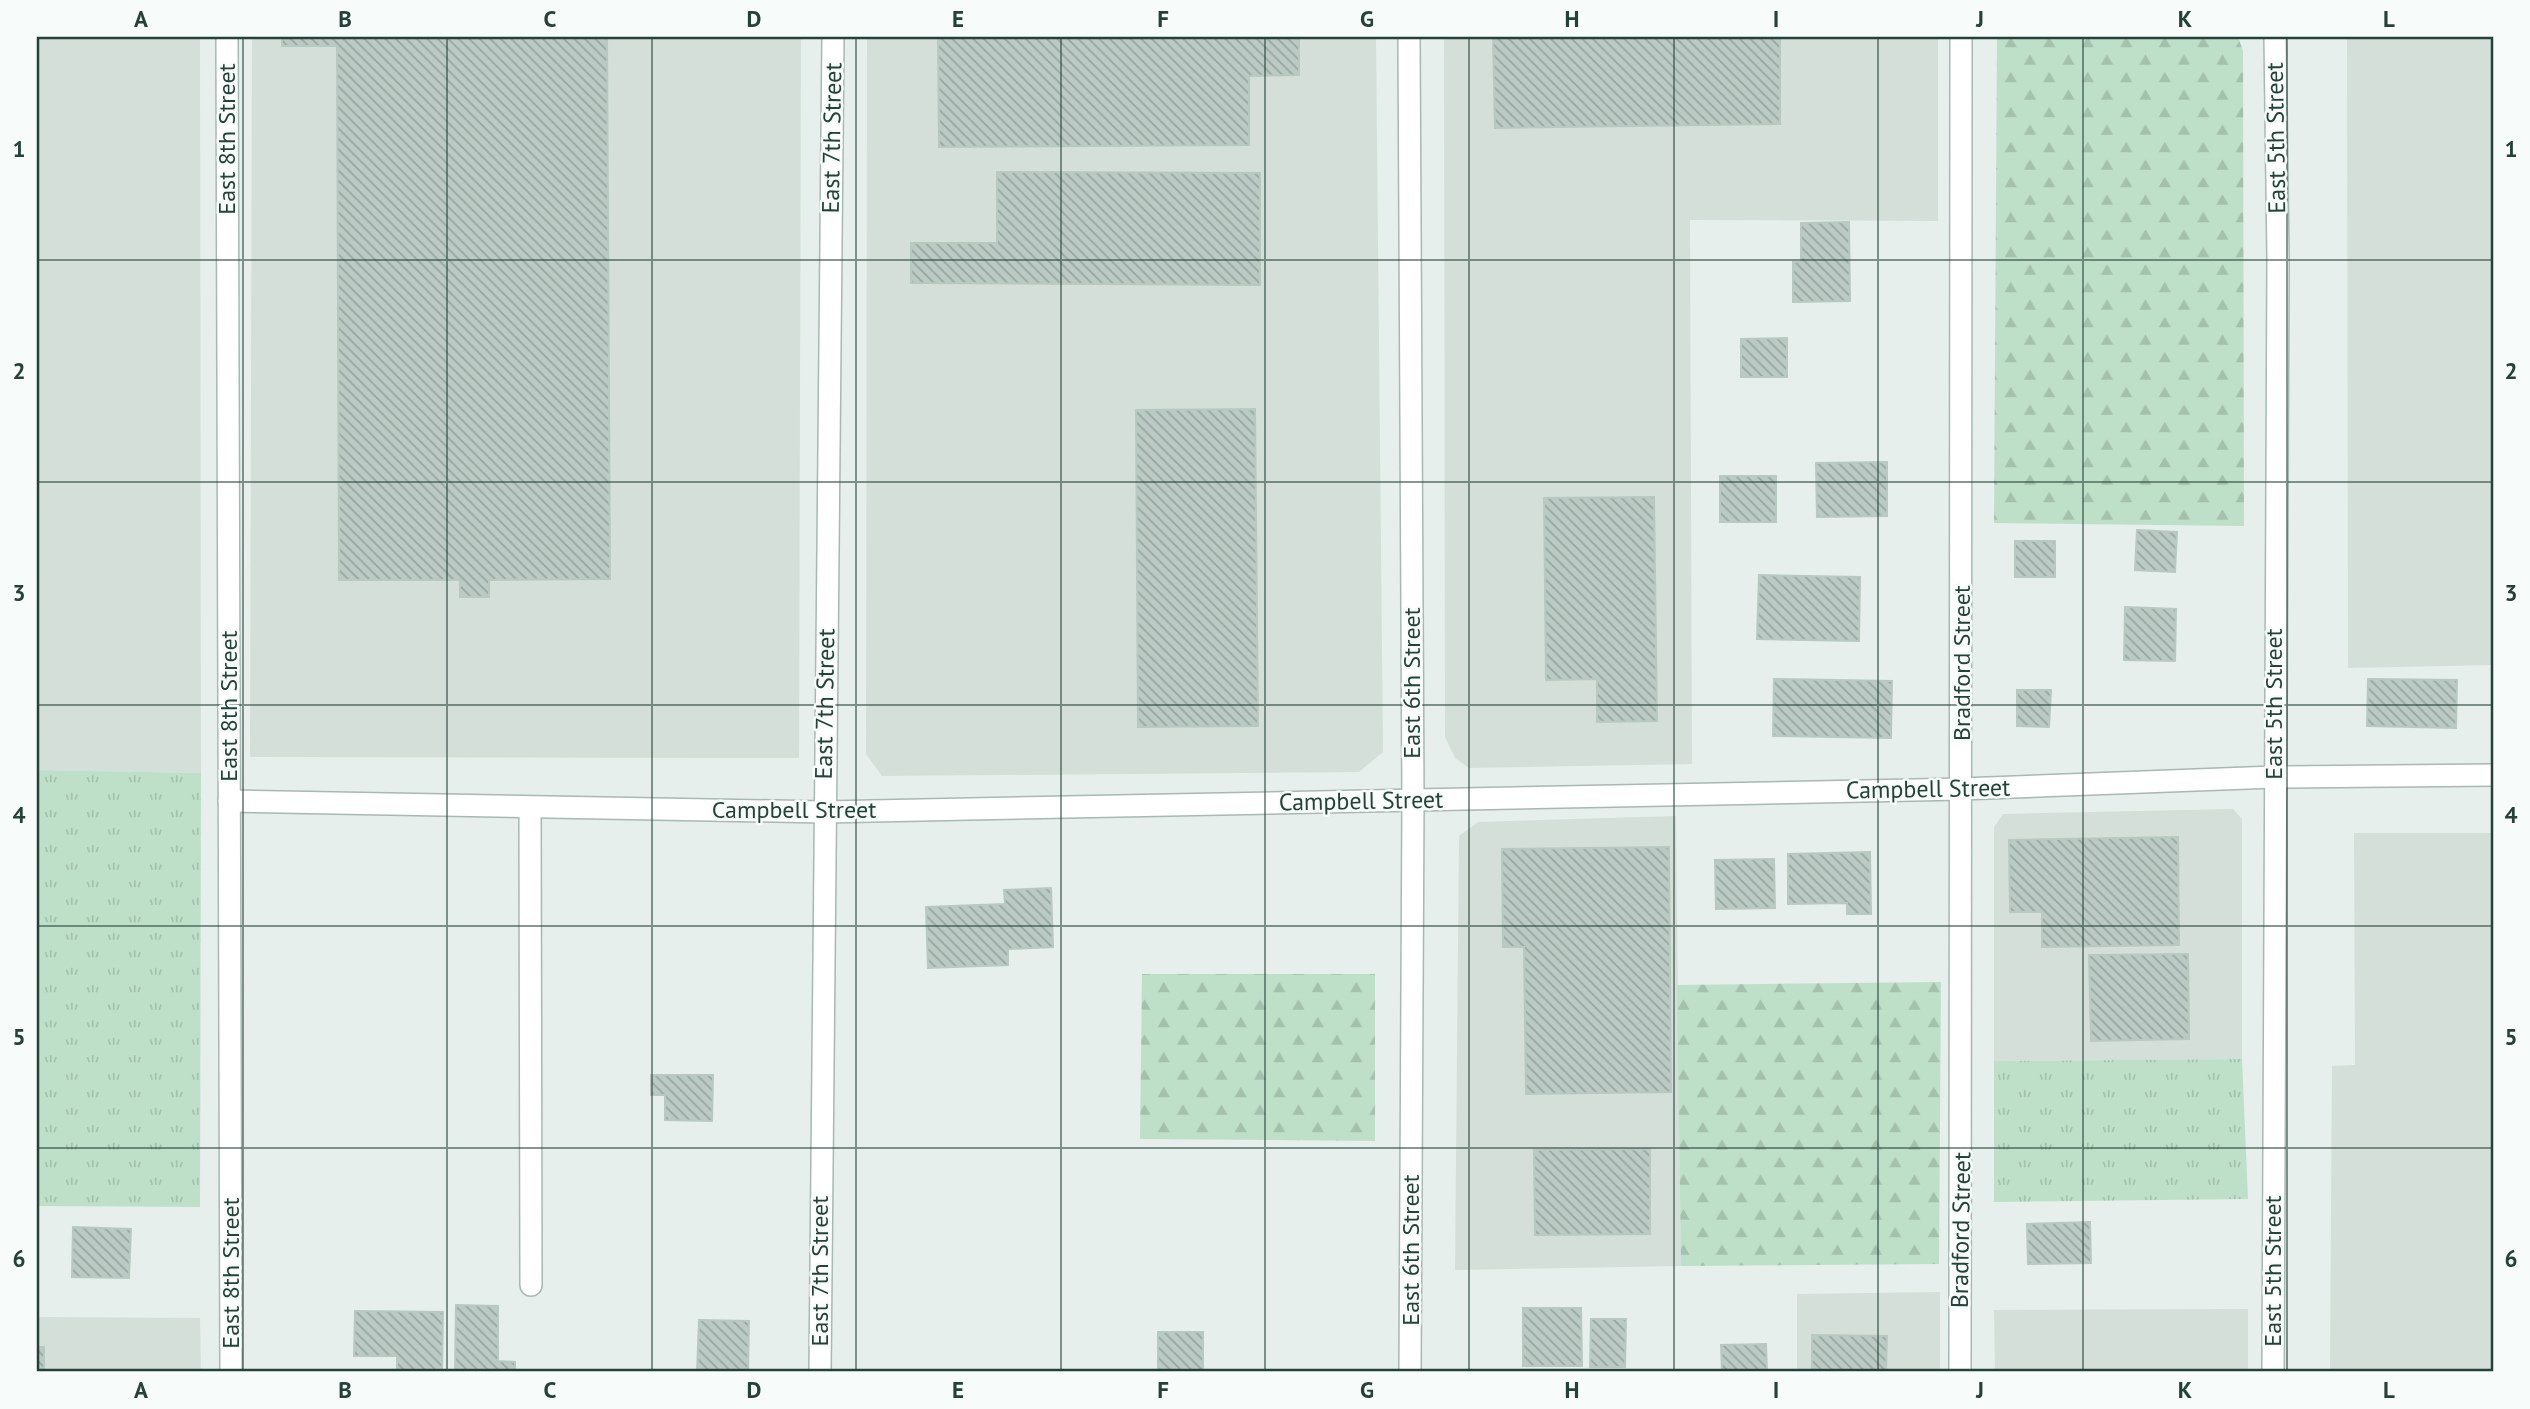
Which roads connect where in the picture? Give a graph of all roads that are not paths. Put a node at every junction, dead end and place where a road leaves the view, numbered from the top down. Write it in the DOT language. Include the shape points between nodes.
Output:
graph roads {
  1 [pos="833,37"];
  2 [pos="1409,37"];
  3 [pos="1961,37"];
  4 [pos="2275,37"];
  5 [pos="227,39"];
  6 [pos="2493,775"];
  7 [pos="2274,777"];
  8 [pos="1962,789"];
  9 [pos="1413,800"];
  10 [pos="229,801"];
  11 [pos="530,808"];
  12 [pos="824,812"];
  13 [pos="530,1285"];
  14 [pos="231,1372"];
  15 [pos="820,1372"];
  16 [pos="1410,1372"];
  17 [pos="1960,1372"];
  18 [pos="2273,1372"];
  1 -- 12 [label="street, East 7th Street"];
  2 -- 9 [label="street, East 6th Street"];
  3 -- 8 [label="street, Bradford Street"];
  4 -- 7 [label="street, East 5th Street"];
  5 -- 10 [label="street, East 8th Street"];
  6 -- 7 [label="street, Campbell Street"];
  7 -- 8 [label="street, Campbell Street"];
  7 -- 18 [label="street, East 5th Street"];
  8 -- 9 [label="street, Campbell Street"];
  8 -- 17 [label="street, Bradford Street"];
  9 -- 12 [label="street, Campbell Street"];
  9 -- 16 [label="street, East 6th Street"];
  10 -- 11 [label="street, Campbell Street"];
  10 -- 14 [label="street, East 8th Street"];
  11 -- 12 [label="street, Campbell Street"];
  11 -- 13 [label="street"];
  12 -- 15 [label="street, East 7th Street"];
}
